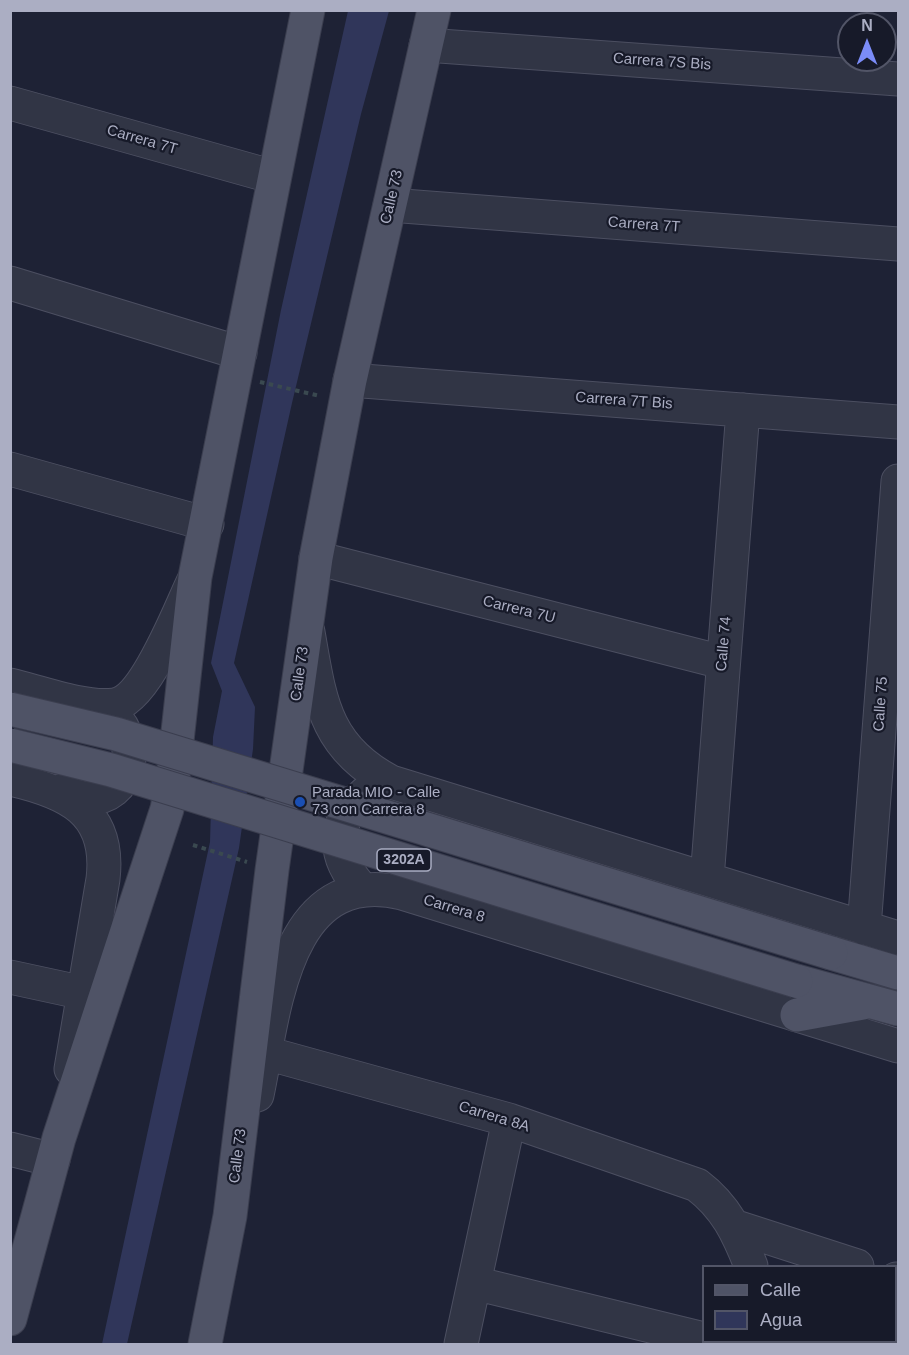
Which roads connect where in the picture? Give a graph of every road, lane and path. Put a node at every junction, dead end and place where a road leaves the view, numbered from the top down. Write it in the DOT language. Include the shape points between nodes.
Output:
graph roads {
  1 [pos="308,10"];
  2 [pos="434,10"];
  3 [pos="426,45"];
  4 [pos="898,79"];
  5 [pos="10,103"];
  6 [pos="274,177"];
  7 [pos="390,205"];
  8 [pos="898,244"];
  9 [pos="10,284"];
  10 [pos="247,367"];
  11 [pos="350,380"];
  12 [pos="312,394"];
  13 [pos="743,410"];
  14 [pos="898,422"];
  15 [pos="10,469"];
  16 [pos="898,481"];
  17 [pos="207,524"];
  18 [pos="316,558"];
  19 [pos="195,577"];
  20 [pos="306,626"];
  21 [pos="722,662"];
  22 [pos="10,685"];
  23 [pos="74,700"];
  24 [pos="10,709"];
  25 [pos="10,745"];
  26 [pos="10,779"];
  27 [pos="391,782"];
  28 [pos="49,788"];
  29 [pos="193,845"];
  30 [pos="248,862"];
  31 [pos="707,879"];
  32 [pos="363,890"];
  33 [pos="864,928"];
  34 [pos="898,938"];
  35 [pos="898,973"];
  36 [pos="10,977"];
  37 [pos="84,993"];
  38 [pos="884,1006"];
  39 [pos="796,1016"];
  40 [pos="898,1046"];
  41 [pos="266,1053"];
  42 [pos="509,1120"];
  43 [pos="10,1149"];
  44 [pos="56,1149"];
  45 [pos="230,1216"];
  46 [pos="736,1227"];
  47 [pos="751,1265"];
  48 [pos="855,1265"];
  49 [pos="474,1283"];
  50 [pos="11,1315"];
  51 [pos="702,1339"];
  52 [pos="205,1344"];
  53 [pos="461,1344"];
  1 -- 6 [label="main road"];
  2 -- 3 [label="main road, Calle 73"];
  3 -- 4 [label="street, Carrera 7S Bis"];
  3 -- 7 [label="main road, Calle 73"];
  5 -- 6 [label="street, Carrera 7T"];
  6 -- 10 [label="main road"];
  7 -- 8 [label="street, Carrera 7T"];
  7 -- 11 [label="main road, Calle 73"];
  9 -- 10 [label="street"];
  10 -- 12 [label="path"];
  10 -- 17 [label="main road"];
  11 -- 13 [label="street, Carrera 7T Bis"];
  11 -- 18 [label="main road, Calle 73"];
  13 -- 14 [label="street, Carrera 7T Bis"];
  13 -- 21 [label="street, Calle 74"];
  15 -- 17 [label="street"];
  16 -- 33 [label="street, Calle 75"];
  17 -- 19 [label="main road"];
  18 -- 20 [label="main road, Calle 73"];
  18 -- 21 [label="street, Carrera 7U"];
  19 -- 23 [label="street" via="144,682 134,694 116,705"];
  19 -- 44 [label="main road" via="167,809"];
  20 -- 27 [label="street" via="328,722 352,755"];
  20 -- 45 [label="main road, Calle 73"];
  21 -- 31 [label="street, Calle 74"];
  22 -- 23 [label="street"];
  23 -- 28 [label="street" via="110,713 119,722 130,745 127,770 120,781 100,796 87,798"];
  24 -- 35 [label="main road, 3202A, bridge" via="116,734"];
  25 -- 38 [label="main road, 3202A, bridge" via="111,770"];
  26 -- 28 [label="street"];
  27 -- 31 [label="street"];
  27 -- 32 [label="street" via="371,788 355,801 344,818 339,837 341,857 349,876"];
  28 -- 37 [label="street" via="86,812 99,831 105,853"];
  29 -- 30 [label="path"];
  31 -- 33 [label="street"];
  32 -- 39 [label="street, Carrera 8" via="402,893"];
  32 -- 41 [label="street, Carrera 8" via="328,905 299,934 286,962"];
  33 -- 34 [label="street"];
  36 -- 37 [label="street"];
  37 -- 44 [label="street"];
  38 -- 39 [label="main road"];
  39 -- 40 [label="street, Carrera 8"];
  41 -- 42 [label="street, Carrera 8A"];
  41 -- 45 [label="street, Carrera 8"];
  42 -- 46 [label="street, Carrera 8A" via="697,1185 715,1198"];
  42 -- 49 [label="street"];
  43 -- 44 [label="street"];
  44 -- 50 [label="main road"];
  45 -- 52 [label="main road, Calle 73"];
  46 -- 47 [label="street"];
  46 -- 48 [label="street"];
  49 -- 51 [label="street"];
  49 -- 53 [label="street"];
}
